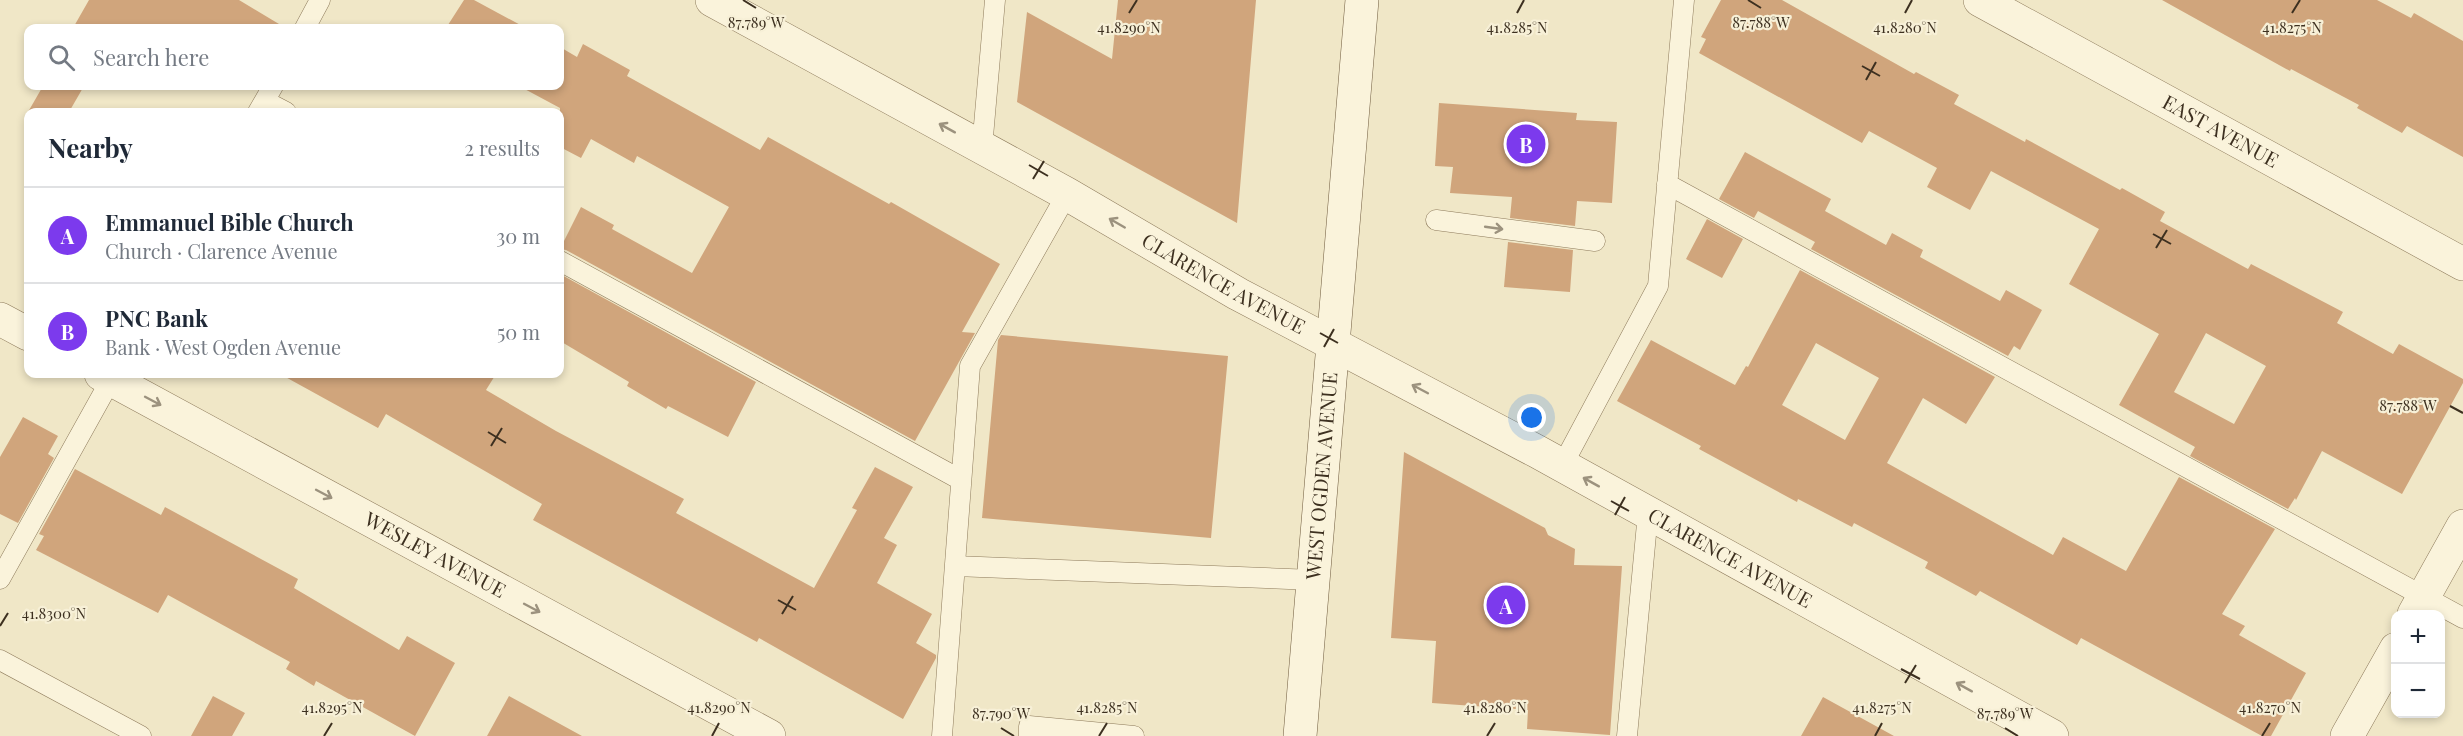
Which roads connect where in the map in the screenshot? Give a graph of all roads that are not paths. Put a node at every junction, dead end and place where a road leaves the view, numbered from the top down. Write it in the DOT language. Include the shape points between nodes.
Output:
graph roads {
  1 [pos="321,0"];
  2 [pos="712,0"];
  3 [pos="995,0"];
  4 [pos="1362,0"];
  5 [pos="1684,0"];
  6 [pos="1980,0"];
  7 [pos="307,24"];
  8 [pos="265,100"];
  9 [pos="279,108"];
  10 [pos="982,148"];
  11 [pos="1667,184"];
  12 [pos="1067,194"];
  13 [pos="1436,220"];
  14 [pos="1595,241"];
  15 [pos="564,263"];
  16 [pos="2463,264"];
  17 [pos="0,318"];
  18 [pos="24,332"];
  19 [pos="1333,343"];
  20 [pos="107,378"];
  21 [pos="114,378"];
  22 [pos="1562,466"];
  23 [pos="962,480"];
  24 [pos="1648,513"];
  25 [pos="2463,526"];
  26 [pos="955,566"];
  27 [pos="0,579"];
  28 [pos="1314,580"];
  29 [pos="2419,606"];
  30 [pos="2463,618"];
  31 [pos="2391,658"];
  32 [pos="0,660"];
  33 [pos="141,736"];
  34 [pos="769,736"];
  35 [pos="942,736"];
  36 [pos="1029,736"];
  37 [pos="1134,736"];
  38 [pos="1300,736"];
  39 [pos="1627,736"];
  40 [pos="2052,736"];
  41 [pos="2347,736"];
  1 -- 7 [label="lane"];
  10 -- 2 [label="street, CLARENCE AVENUE, one-way"];
  3 -- 10 [label="lane"];
  4 -- 19 [label="street, WEST OGDEN AVENUE"];
  5 -- 11 [label="lane"];
  6 -- 16 [label="street, EAST AVENUE"];
  8 -- 9 [label="lane"];
  10 -- 12 [label="street, CLARENCE AVENUE"];
  11 -- 22 [label="lane" via="1658,286"];
  11 -- 29 [label="lane"];
  19 -- 12 [label="street, CLARENCE AVENUE, one-way" via="1238,294"];
  12 -- 23 [label="lane" via="970,366"];
  13 -- 14 [label="lane, one-way"];
  15 -- 23 [label="lane"];
  17 -- 18 [label="street"];
  22 -- 19 [label="street, CLARENCE AVENUE, one-way"];
  19 -- 28 [label="street, WEST OGDEN AVENUE"];
  20 -- 27 [label="lane"];
  21 -- 34 [label="street, WESLEY AVENUE, one-way"];
  24 -- 22 [label="street, CLARENCE AVENUE, one-way"];
  23 -- 26 [label="lane"];
  24 -- 39 [label="lane"];
  40 -- 24 [label="street, CLARENCE AVENUE, one-way"];
  25 -- 29 [label="street"];
  26 -- 28 [label="lane"];
  26 -- 35 [label="lane"];
  28 -- 38 [label="street, WEST OGDEN AVENUE"];
  29 -- 30 [label="lane"];
  31 -- 41 [label="street"];
  32 -- 33 [label="lane"];
  36 -- 37 [label="lane" via="1029,726"];
}
